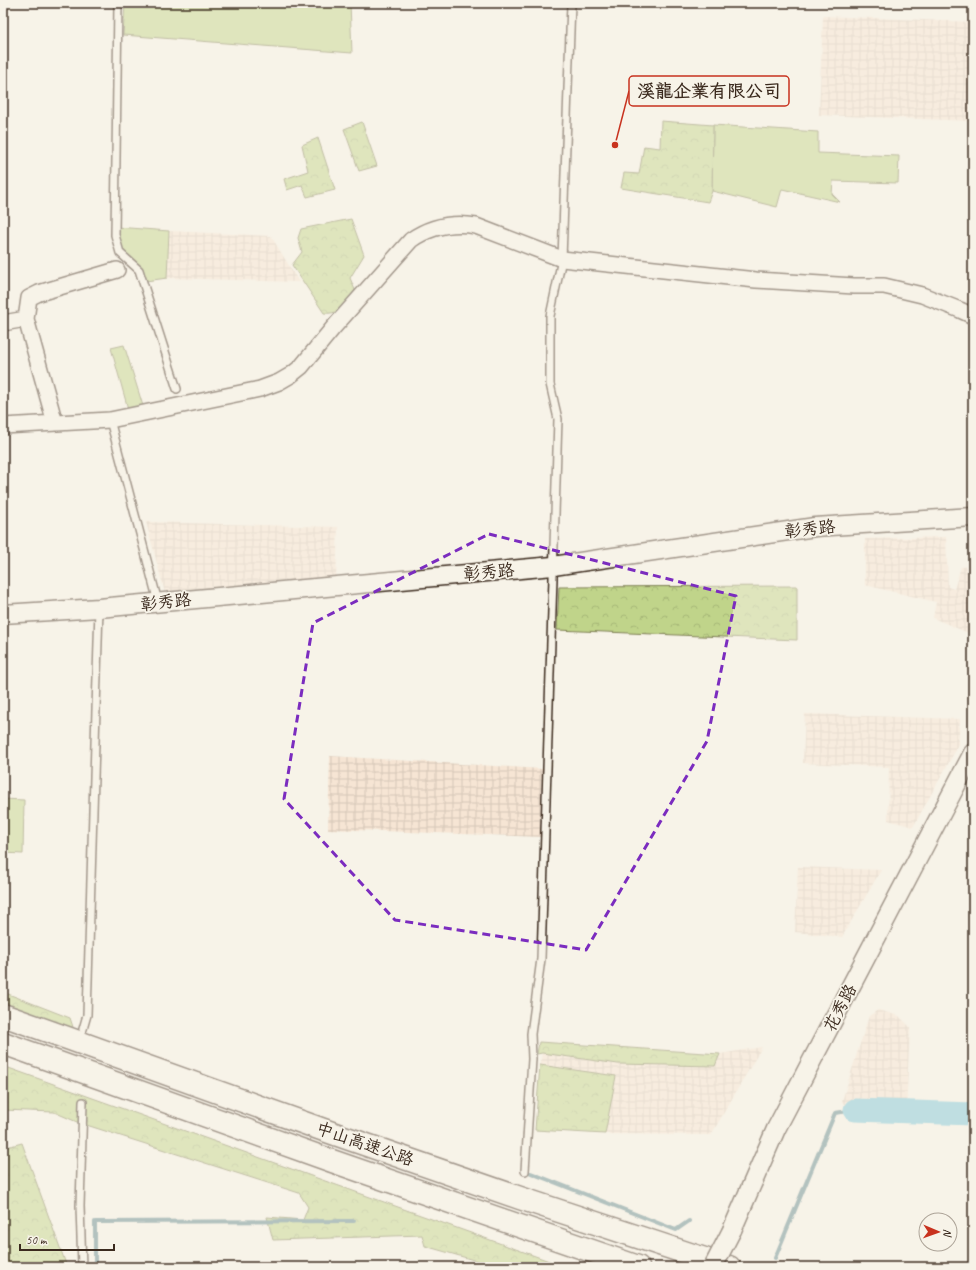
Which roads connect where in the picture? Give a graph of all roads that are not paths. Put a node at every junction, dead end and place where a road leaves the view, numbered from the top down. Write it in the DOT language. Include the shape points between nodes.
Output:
graph roads {
  1 [pos="118,3"];
  2 [pos="571,3"];
  3 [pos="562,259"];
  4 [pos="117,270"];
  5 [pos="973,316"];
  6 [pos="26,319"];
  7 [pos="3,323"];
  8 [pos="176,390"];
  9 [pos="110,420"];
  10 [pos="55,423"];
  11 [pos="3,426"];
  12 [pos="973,517"];
  13 [pos="553,566"];
  14 [pos="158,602"];
  15 [pos="99,608"];
  16 [pos="3,614"];
  17 [pos="973,753"];
  18 [pos="3,1015"];
  19 [pos="83,1029"];
  20 [pos="3,1043"];
  21 [pos="83,1102"];
  22 [pos="525,1171"];
  23 [pos="82,1267"];
  24 [pos="638,1267"];
  25 [pos="713,1267"];
  26 [pos="729,1267"];
  1 -- 8 [label="lane" via="115,235 120,254 139,270"];
  2 -- 3 [label="lane"];
  3 -- 5 [label="street" via="756,280 884,286 922,296"];
  3 -- 9 [label="street" via="476,226 447,224 433,228 419,234 404,247 301,367 279,382 260,389"];
  3 -- 13 [label="lane" via="550,316 550,384 558,419"];
  4 -- 6 [label="street" via="29,298"];
  6 -- 7 [label="street"];
  6 -- 10 [label="street"];
  9 -- 10 [label="street"];
  9 -- 14 [label="lane"];
  10 -- 11 [label="street"];
  12 -- 13 [label="street, 彰秀路" via="814,527"];
  13 -- 14 [label="street, 彰秀路"];
  13 -- 22 [label="lane" via="541,959 530,1034 532,1059"];
  14 -- 15 [label="street, 彰秀路"];
  15 -- 16 [label="street, 彰秀路"];
  15 -- 19 [label="lane" via="87,1015"];
  17 -- 25 [label="street, 花秀路, bridge" via="776,1129"];
  18 -- 26 [label="highway, 中山高速公路" via="527,1201"];
  20 -- 24 [label="highway, 中山高速公路"];
  21 -- 23 [label="lane" via="80,1206"];
}
